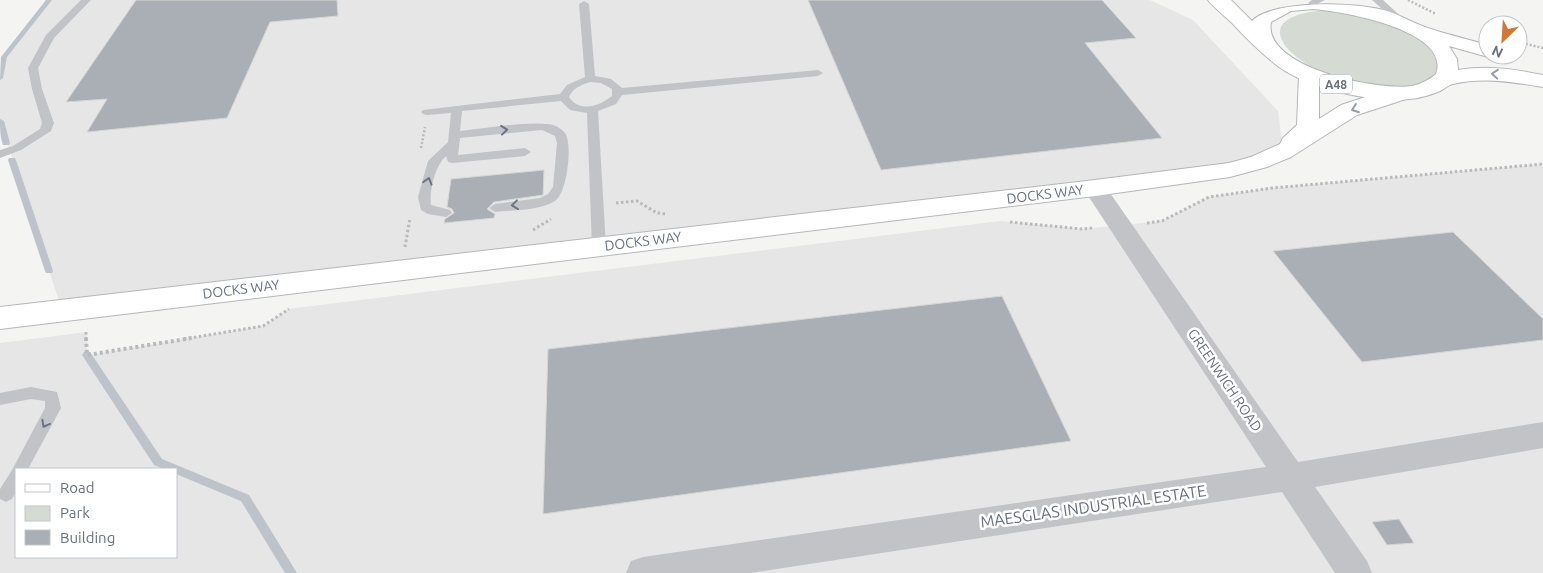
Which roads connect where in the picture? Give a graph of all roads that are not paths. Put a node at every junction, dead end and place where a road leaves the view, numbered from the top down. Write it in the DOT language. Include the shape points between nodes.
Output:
graph roads {
  1 [pos="86,0"];
  2 [pos="1217,0"];
  3 [pos="1266,0"];
  4 [pos="1377,0"];
  5 [pos="1317,1"];
  6 [pos="584,4"];
  7 [pos="1288,6"];
  8 [pos="1409,26"];
  9 [pos="1478,48"];
  10 [pos="1269,49"];
  11 [pos="1528,61"];
  12 [pos="1543,64"];
  13 [pos="818,72"];
  14 [pos="1309,75"];
  15 [pos="590,79"];
  16 [pos="1445,79"];
  17 [pos="1543,80"];
  18 [pos="618,92"];
  19 [pos="1401,93"];
  20 [pos="564,96"];
  21 [pos="457,109"];
  22 [pos="592,109"];
  23 [pos="427,112"];
  24 [pos="455,139"];
  25 [pos="525,152"];
  26 [pos="1283,152"];
  27 [pos="0,154"];
  28 [pos="1095,188"];
  29 [pos="495,208"];
  30 [pos="446,214"];
  31 [pos="599,247"];
  32 [pos="0,318"];
  33 [pos="0,399"];
  34 [pos="1543,435"];
  35 [pos="21,468"];
  36 [pos="1291,477"];
  37 [pos="15,478"];
  38 [pos="8,494"];
  39 [pos="643,573"];
  40 [pos="1354,573"];
  1 -- 27 [label="lane" via="50,37 33,68 48,123 45,131"];
  2 -- 10 [label="street, A48"];
  3 -- 7 [label="street"];
  4 -- 8 [label="lane"];
  5 -- 7 [label="street"];
  5 -- 8 [label="street" via="1373,12"];
  6 -- 15 [label="lane"];
  7 -- 10 [label="street" via="1274,10 1262,20 1260,34"];
  8 -- 9 [label="street"];
  8 -- 16 [label="street" via="1433,41 1447,57 1449,72"];
  10 -- 14 [label="street, A48"];
  11 -- 12 [label="street"];
  13 -- 18 [label="lane"];
  14 -- 19 [label="street, A48" via="1342,86"];
  14 -- 26 [label="street, DOCKS WAY" via="1308,127"];
  15 -- 18 [label="lane" via="613,84"];
  15 -- 20 [label="lane" via="569,88"];
  17 -- 16 [label="street, A48, one-way" via="1479,73"];
  16 -- 19 [label="street, A48" via="1428,89"];
  18 -- 22 [label="lane" via="608,105"];
  19 -- 26 [label="street, DOCKS WAY, one-way" via="1349,110"];
  20 -- 21 [label="lane"];
  20 -- 22 [label="lane" via="570,105"];
  21 -- 23 [label="lane"];
  21 -- 24 [label="lane"];
  22 -- 31 [label="lane"];
  24 -- 25 [label="lane" via="452,159"];
  24 -- 29 [label="lane, one-way" via="542,127 560,134 563,143 559,187 553,196 543,202"];
  30 -- 24 [label="lane, one-way" via="425,207 424,196 434,161"];
  26 -- 28 [label="street, DOCKS WAY" via="1230,170"];
  28 -- 31 [label="street, DOCKS WAY"];
  28 -- 36 [label="street, GREENWICH ROAD"];
  31 -- 32 [label="street, DOCKS WAY"];
  33 -- 35 [label="lane, one-way" via="31,393 52,396 53,408"];
  34 -- 36 [label="street, MAESGLAS INDUSTRIAL ESTATE"];
  36 -- 39 [label="street, MAESGLAS INDUSTRIAL ESTATE"];
  36 -- 40 [label="street, GREENWICH ROAD"];
  37 -- 38 [label="lane"];
}
